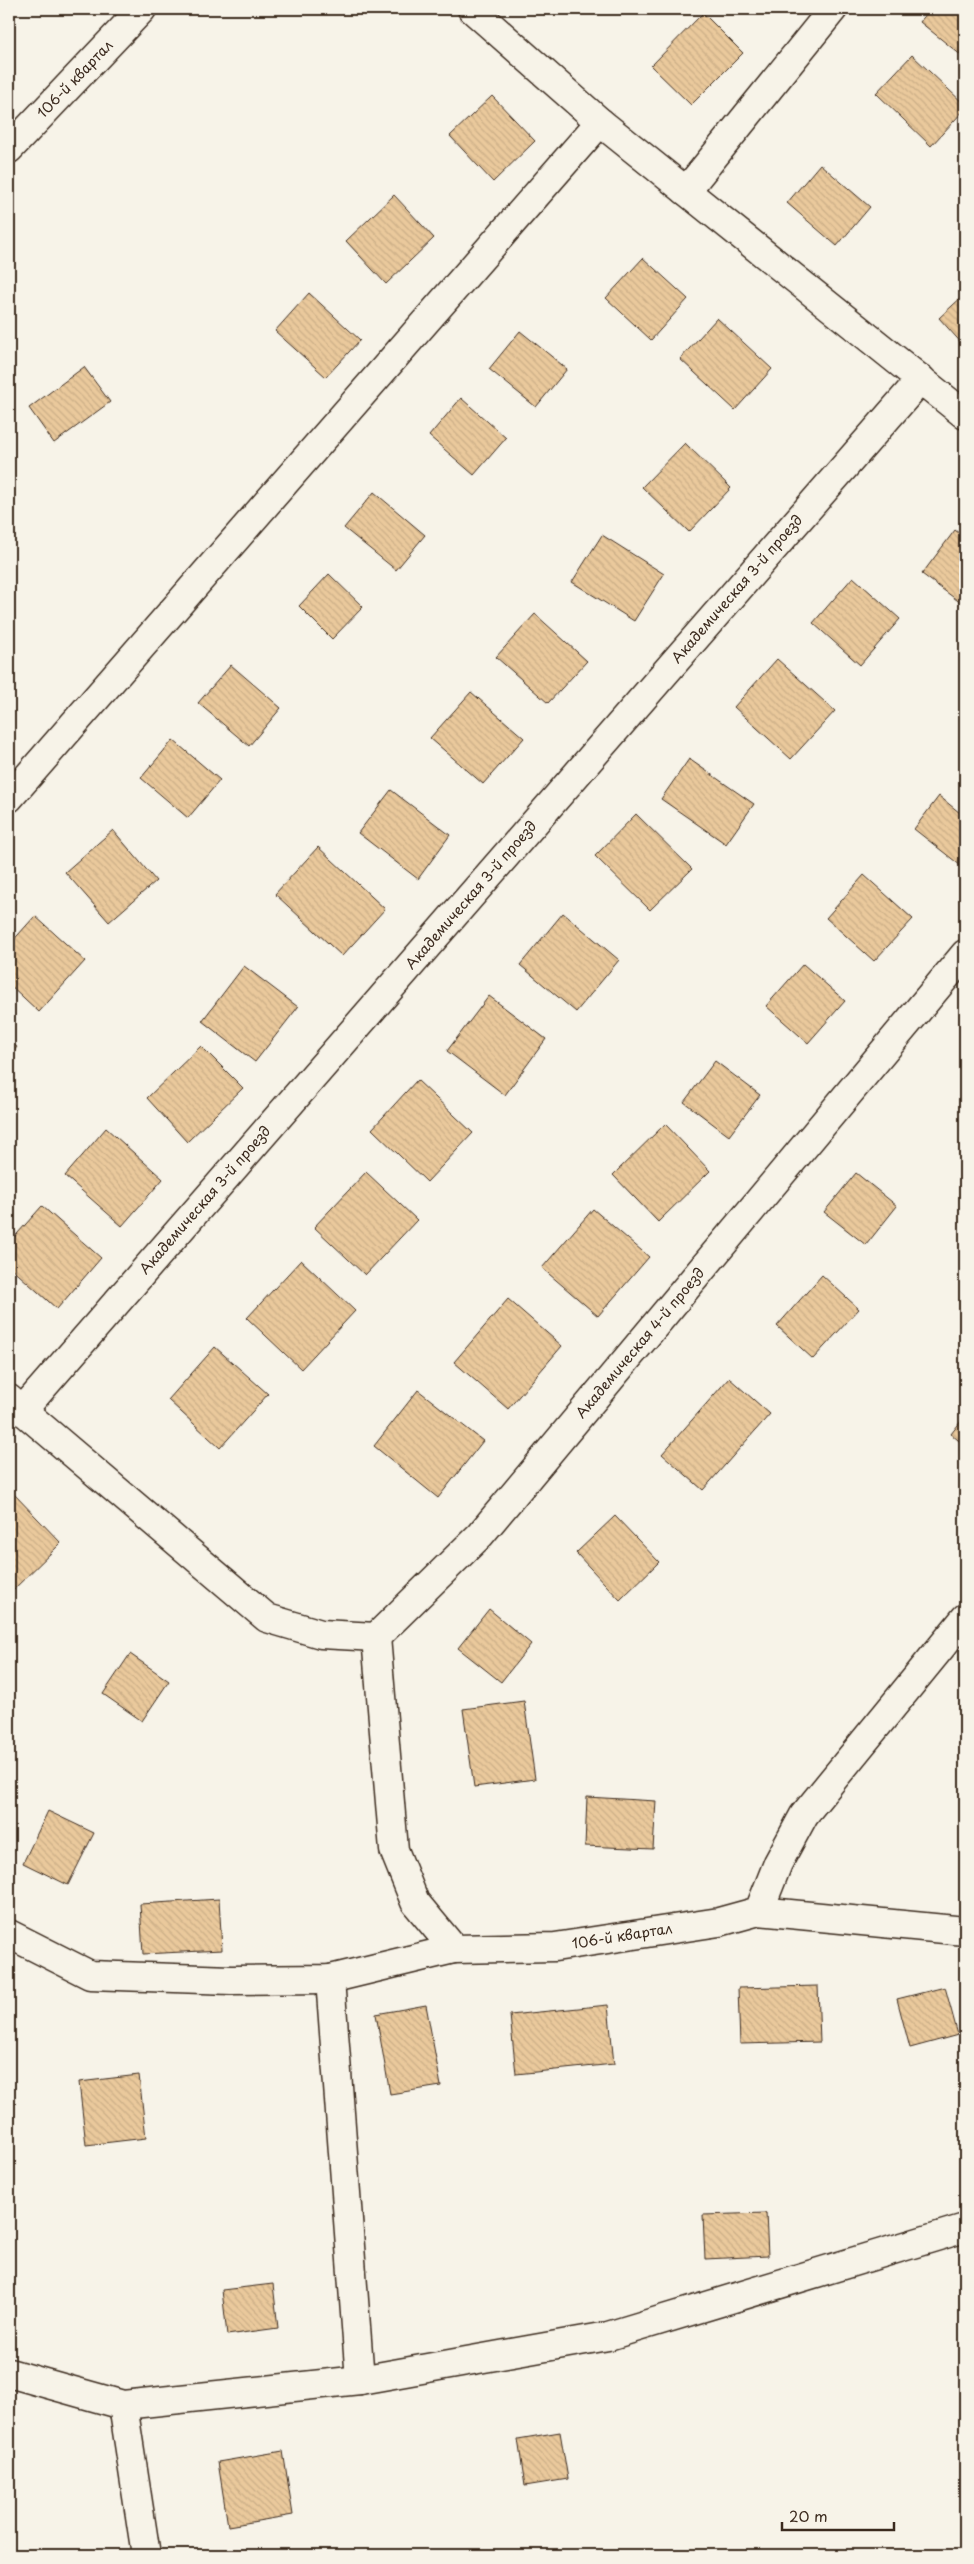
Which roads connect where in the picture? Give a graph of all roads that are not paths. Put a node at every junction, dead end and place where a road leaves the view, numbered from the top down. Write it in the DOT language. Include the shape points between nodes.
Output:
graph roads {
  1 [pos="142,9"];
  2 [pos="472,9"];
  3 [pos="833,9"];
  4 [pos="600,122"];
  5 [pos="9,149"];
  6 [pos="686,191"];
  7 [pos="921,379"];
  8 [pos="965,415"];
  9 [pos="9,798"];
  10 [pos="965,954"];
  11 [pos="15,1405"];
  12 [pos="965,1618"];
  13 [pos="376,1637"];
  14 [pos="759,1910"];
  15 [pos="965,1932"];
  16 [pos="9,1934"];
  17 [pos="454,1949"];
  18 [pos="330,1979"];
  19 [pos="965,2228"];
  20 [pos="9,2373"];
  21 [pos="360,2380"];
  22 [pos="122,2404"];
  23 [pos="146,2555"];
  1 -- 5 [label="street, 106-й квартал"];
  2 -- 4 [label="street"];
  3 -- 6 [label="street"];
  4 -- 6 [label="street"];
  4 -- 9 [label="street"];
  6 -- 7 [label="street"];
  7 -- 8 [label="street"];
  7 -- 11 [label="street, Академическая 3-й проезд"];
  10 -- 13 [label="street, Академическая 4-й проезд" via="480,1535"];
  11 -- 13 [label="street" via="267,1618 321,1634"];
  12 -- 14 [label="street" via="804,1815 778,1863"];
  13 -- 17 [label="street" via="394,1850 415,1902"];
  14 -- 15 [label="street"];
  14 -- 17 [label="street, 106-й квартал" via="719,1922 555,1947"];
  16 -- 18 [label="street, 106-й квартал" via="90,1975 231,1980"];
  17 -- 18 [label="street, 106-й квартал"];
  18 -- 21 [label="street"];
  19 -- 21 [label="street" via="608,2336"];
  20 -- 22 [label="street"];
  21 -- 22 [label="street"];
  22 -- 23 [label="street"];
}
